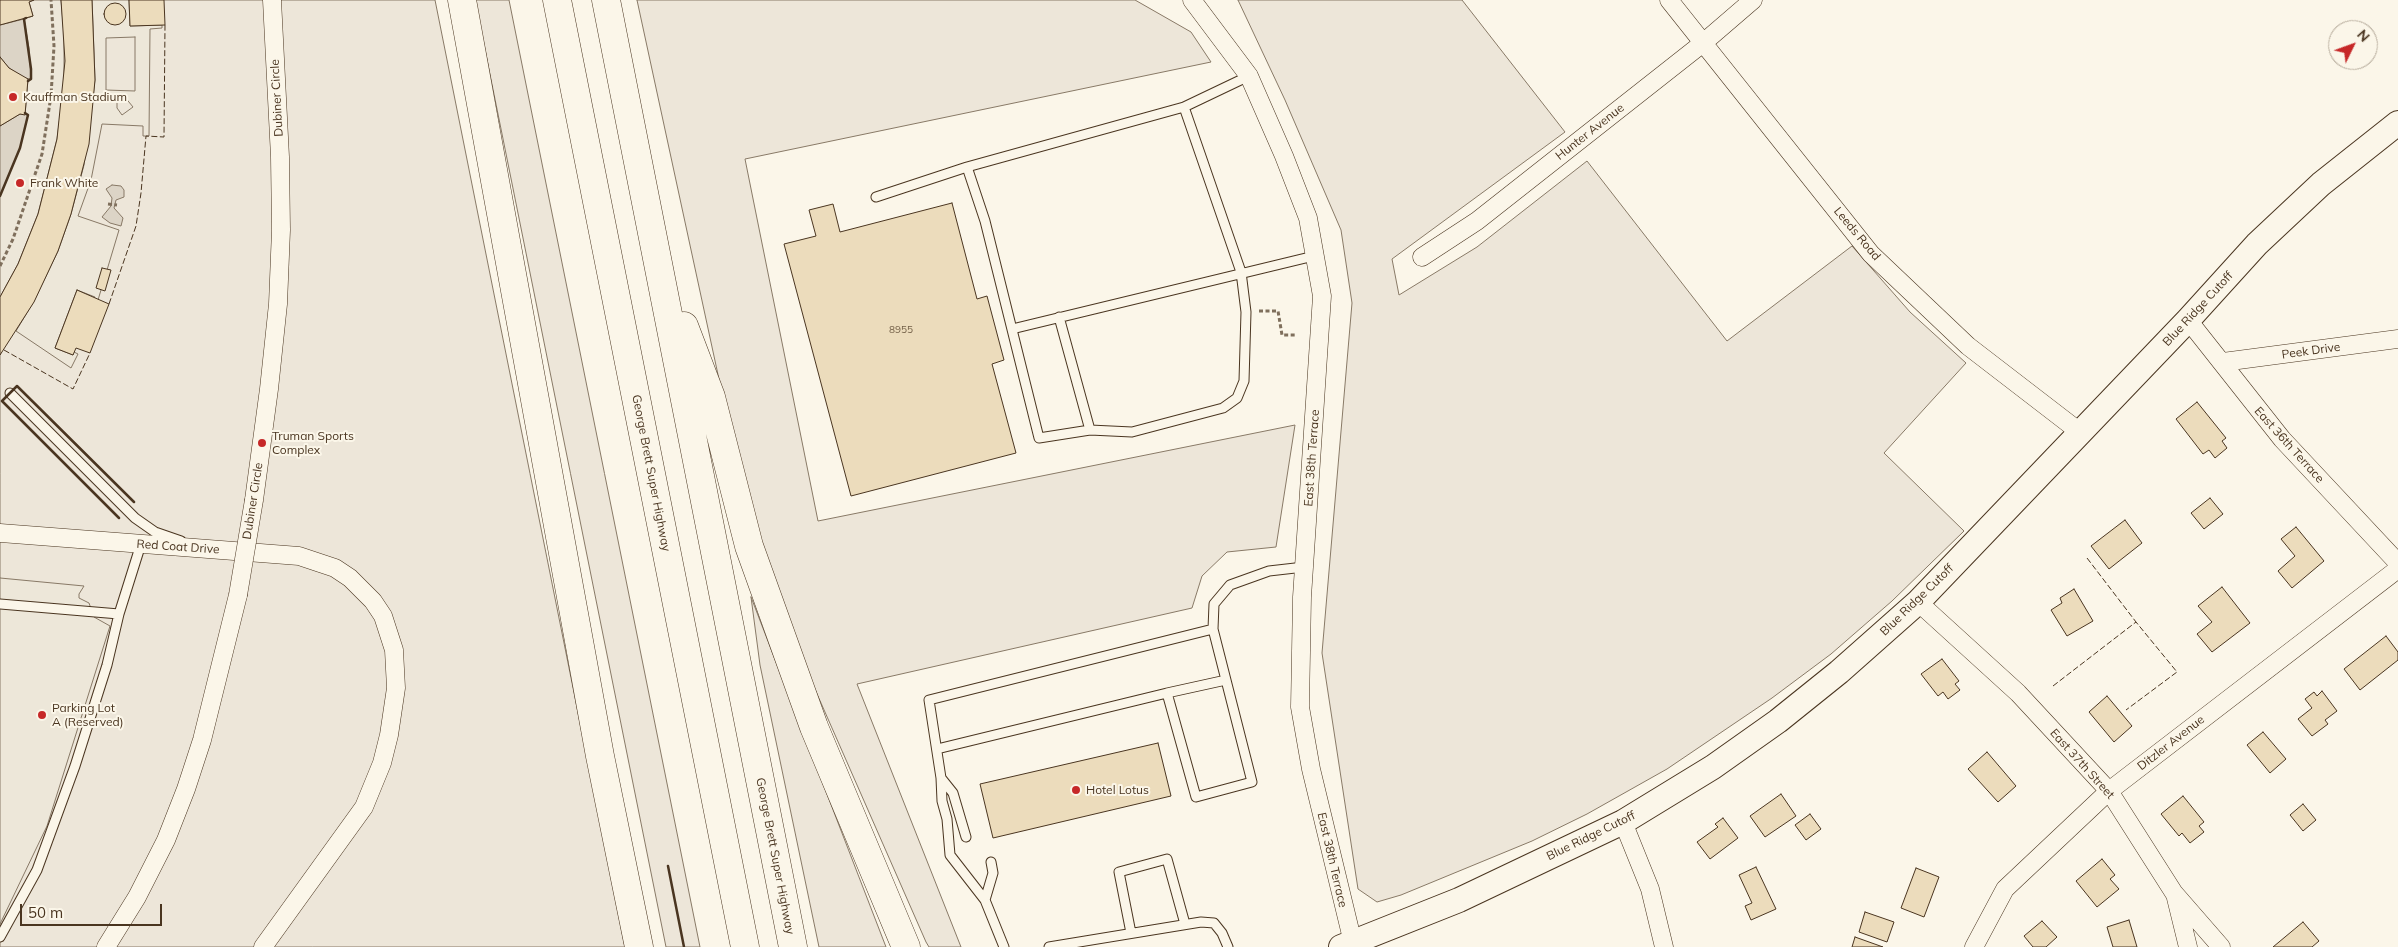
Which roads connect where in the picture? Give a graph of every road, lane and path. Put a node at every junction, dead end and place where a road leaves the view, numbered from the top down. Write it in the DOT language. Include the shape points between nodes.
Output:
graph roads {
  1 [pos="51,0"];
  2 [pos="272,0"];
  3 [pos="462,0"];
  4 [pos="549,0"];
  5 [pos="557,0"];
  6 [pos="606,0"];
  7 [pos="1192,0"];
  8 [pos="1669,0"];
  9 [pos="1754,0"];
  10 [pos="563,28"];
  11 [pos="1703,43"];
  12 [pos="1248,76"];
  13 [pos="1184,107"];
  14 [pos="2398,123"];
  15 [pos="967,167"];
  16 [pos="876,197"];
  17 [pos="108,204"];
  18 [pos="117,205"];
  19 [pos="656,255"];
  20 [pos="1314,256"];
  21 [pos="1422,257"];
  22 [pos="0,266"];
  23 [pos="1241,272"];
  24 [pos="1259,312"];
  25 [pos="1059,318"];
  26 [pos="2188,320"];
  27 [pos="1012,329"];
  28 [pos="1297,335"];
  29 [pos="2398,339"];
  30 [pos="2223,362"];
  31 [pos="10,393"];
  32 [pos="1090,430"];
  33 [pos="2081,432"];
  34 [pos="0,533"];
  35 [pos="141,544"];
  36 [pos="205,549"];
  37 [pos="2398,563"];
  38 [pos="1304,567"];
  39 [pos="2398,569"];
  40 [pos="1918,602"];
  41 [pos="0,604"];
  42 [pos="119,614"];
  43 [pos="1213,629"];
  44 [pos="1226,680"];
  45 [pos="1167,694"];
  46 [pos="937,749"];
  47 [pos="941,778"];
  48 [pos="2109,791"];
  49 [pos="1623,822"];
  50 [pos="966,837"];
  51 [pos="991,862"];
  52 [pos="2174,893"];
  53 [pos="985,900"];
  54 [pos="1185,924"];
  55 [pos="1131,933"];
  56 [pos="0,937"];
  57 [pos="1349,946"];
  58 [pos="106,947"];
  59 [pos="263,947"];
  60 [pos="639,947"];
  61 [pos="745,947"];
  62 [pos="793,947"];
  63 [pos="906,947"];
  64 [pos="1004,947"];
  65 [pos="1049,947"];
  66 [pos="1228,947"];
  67 [pos="1664,947"];
  68 [pos="1974,947"];
  69 [pos="2188,947"];
  70 [pos="2220,947"];
  1 -- 22 [label="path" via="54,46 51,96 42,154 13,239"];
  2 -- 58 [label="street, Dubiner Circle, bridge" via="280,157 278,304 270,390 238,595 202,740 186,788 166,840"];
  3 -- 60 [label="highway" via="600,756"];
  4 -- 10 [label="highway"];
  5 -- 10 [label="highway, George Brett Super Highway"];
  6 -- 19 [label="highway, George Brett Super Highway"];
  7 -- 12 [label="street, East 38th Terrace"];
  8 -- 11 [label="street, Leeds Road"];
  9 -- 11 [label="street, Hunter Avenue"];
  10 -- 61 [label="highway, George Brett Super Highway"];
  11 -- 21 [label="street, Hunter Avenue" via="1477,221"];
  11 -- 33 [label="street, Leeds Road" via="1871,254 1968,346"];
  12 -- 13 [label="lane"];
  12 -- 20 [label="street, East 38th Terrace" via="1308,218"];
  13 -- 15 [label="lane"];
  13 -- 23 [label="lane"];
  14 -- 26 [label="main road, Blue Ridge Cutoff" via="2321,184 2257,244"];
  15 -- 16 [label="lane"];
  15 -- 27 [label="lane"];
  17 -- 18 [label="path"];
  19 -- 62 [label="highway, George Brett Super Highway"];
  19 -- 63 [label="highway" via="711,397 748,546 814,727"];
  20 -- 23 [label="lane" via="1276,267"];
  20 -- 38 [label="street, East 38th Terrace" via="1322,296"];
  23 -- 25 [label="lane"];
  23 -- 32 [label="lane" via="1246,312 1244,381 1237,398 1223,408 1132,432"];
  24 -- 28 [label="path" via="1278,311 1282,335"];
  25 -- 27 [label="lane"];
  25 -- 32 [label="lane"];
  26 -- 30 [label="street, East 36th Terrace"];
  26 -- 33 [label="main road, Blue Ridge Cutoff"];
  27 -- 32 [label="lane" via="1040,438"];
  29 -- 30 [label="street, Peek Drive"];
  30 -- 37 [label="street, East 36th Terrace" via="2282,439"];
  31 -- 36 [label="lane" via="135,518 155,532"];
  33 -- 40 [label="main road, Blue Ridge Cutoff"];
  34 -- 35 [label="street, Red Coat Drive"];
  35 -- 36 [label="street, Red Coat Drive"];
  35 -- 42 [label="lane"];
  36 -- 59 [label="street, Red Coat Drive" via="299,556 335,568 373,601 383,616 394,650 396,688 393,715 373,789 353,824"];
  38 -- 43 [label="lane" via="1269,571 1230,585 1214,604"];
  38 -- 57 [label="street, East 38th Terrace" via="1299,649 1300,707"];
  39 -- 48 [label="street, Ditzler Avenue"];
  40 -- 48 [label="street, East 37th Street" via="2018,693"];
  40 -- 49 [label="main road, Blue Ridge Cutoff" via="1840,672 1778,721 1713,767"];
  41 -- 42 [label="lane"];
  42 -- 56 [label="lane" via="75,766 40,861"];
  43 -- 44 [label="lane"];
  43 -- 46 [label="lane" via="929,700"];
  44 -- 45 [label="lane"];
  44 -- 45 [label="lane" via="1252,782 1196,797"];
  45 -- 46 [label="lane"];
  46 -- 47 [label="lane"];
  47 -- 50 [label="lane" via="953,793"];
  47 -- 53 [label="lane" via="950,855"];
  48 -- 52 [label="street, East 37th Street"];
  48 -- 68 [label="street, Ditzler Avenue" via="2005,889"];
  49 -- 57 [label="main road, Blue Ridge Cutoff" via="1459,900"];
  49 -- 67 [label="street" via="1650,889"];
  51 -- 53 [label="lane" via="993,873"];
  52 -- 69 [label="street"];
  52 -- 70 [label="street, East 37th Street"];
  53 -- 64 [label="lane"];
  54 -- 55 [label="lane"];
  54 -- 55 [label="lane" via="1167,859 1119,872"];
  54 -- 66 [label="lane" via="1214,923"];
  55 -- 65 [label="lane"];
}
